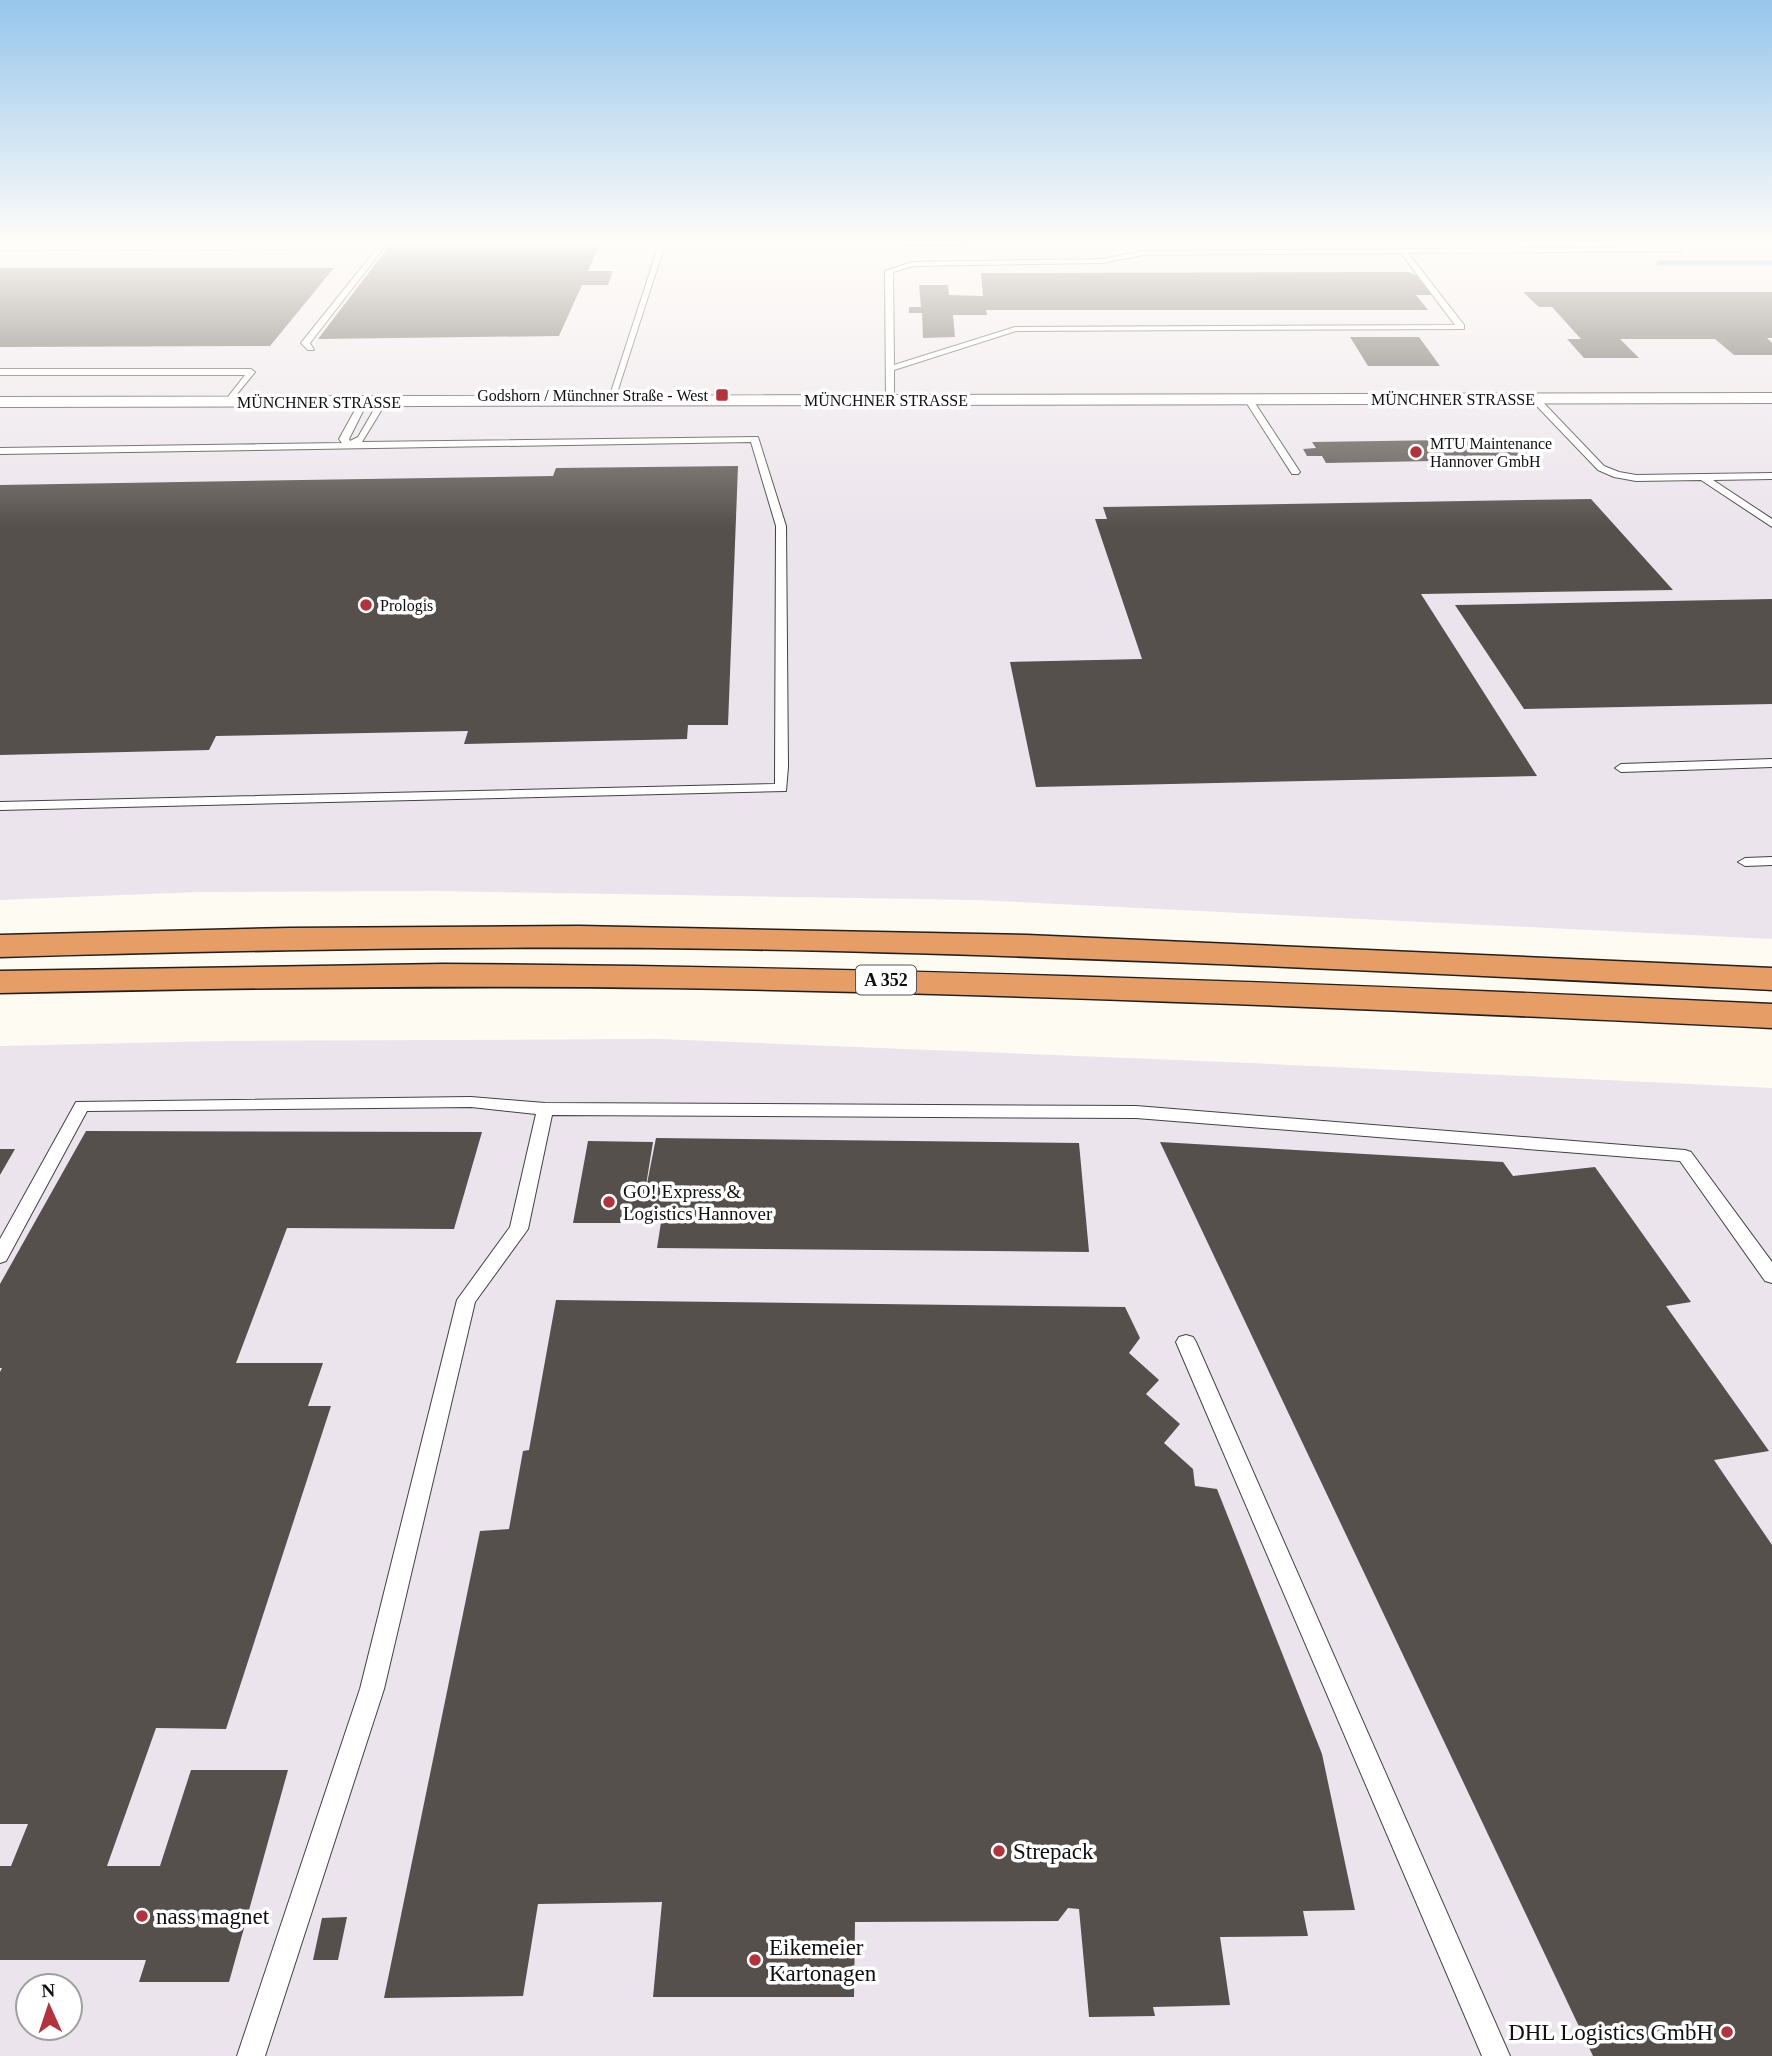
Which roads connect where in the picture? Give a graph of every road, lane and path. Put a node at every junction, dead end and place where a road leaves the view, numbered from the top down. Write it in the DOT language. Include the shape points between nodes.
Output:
graph roads {
  1 [pos="310,337"];
  2 [pos="631,337"];
  3 [pos="890,337"];
  4 [pos="990,337"];
  5 [pos="311,348"];
  6 [pos="890,369"];
  7 [pos="0,372"];
  8 [pos="613,393"];
  9 [pos="1534,398"];
  10 [pos="1772,398"];
  11 [pos="1248,399"];
  12 [pos="890,400"];
  13 [pos="364,401"];
  14 [pos="383,401"];
  15 [pos="0,402"];
  16 [pos="228,402"];
  17 [pos="349,446"];
  18 [pos="0,451"];
  19 [pos="1295,472"];
  20 [pos="1772,476"];
  21 [pos="1703,477"];
  22 [pos="1772,524"];
  23 [pos="1772,763"];
  24 [pos="1621,768"];
  25 [pos="0,806"];
  26 [pos="1772,861"];
  27 [pos="1745,862"];
  28 [pos="0,946"];
  29 [pos="1772,979"];
  30 [pos="0,982"];
  31 [pos="1772,1016"];
  32 [pos="545,1109"];
  33 [pos="0,1256"];
  34 [pos="1772,1276"];
  35 [pos="1186,1342"];
  36 [pos="251,2056"];
  37 [pos="1496,2056"];
  1 -- 5 [label="lane" via="305,343"];
  2 -- 8 [label="lane"];
  3 -- 6 [label="lane"];
  4 -- 6 [label="lane"];
  6 -- 12 [label="lane"];
  7 -- 16 [label="lane" via="251,372"];
  9 -- 10 [label="street, MÜNCHNER STRASSE"];
  9 -- 11 [label="street, MÜNCHNER STRASSE"];
  9 -- 21 [label="lane" via="1601,468 1636,478"];
  11 -- 12 [label="street, MÜNCHNER STRASSE"];
  11 -- 19 [label="lane"];
  12 -- 14 [label="street, MÜNCHNER STRASSE"];
  13 -- 14 [label="street, MÜNCHNER STRASSE"];
  13 -- 16 [label="street, MÜNCHNER STRASSE"];
  13 -- 17 [label="lane" via="344,439"];
  14 -- 17 [label="lane" via="362,439"];
  15 -- 16 [label="street, MÜNCHNER STRASSE"];
  17 -- 18 [label="lane"];
  17 -- 25 [label="lane" via="755,439 781,526 781,788"];
  20 -- 21 [label="lane"];
  21 -- 22 [label="lane"];
  23 -- 24 [label="lane"];
  26 -- 27 [label="lane"];
  28 -- 29 [label="highway, A 352" via="581,937 1001,944"];
  30 -- 31 [label="highway, A 352" via="407,973 869,980"];
  32 -- 33 [label="lane" via="471,1102 82,1106"];
  32 -- 34 [label="lane" via="1136,1112 1685,1156"];
  32 -- 36 [label="lane" via="519,1229 466,1300 372,1689"];
  35 -- 37 [label="lane"];
}
